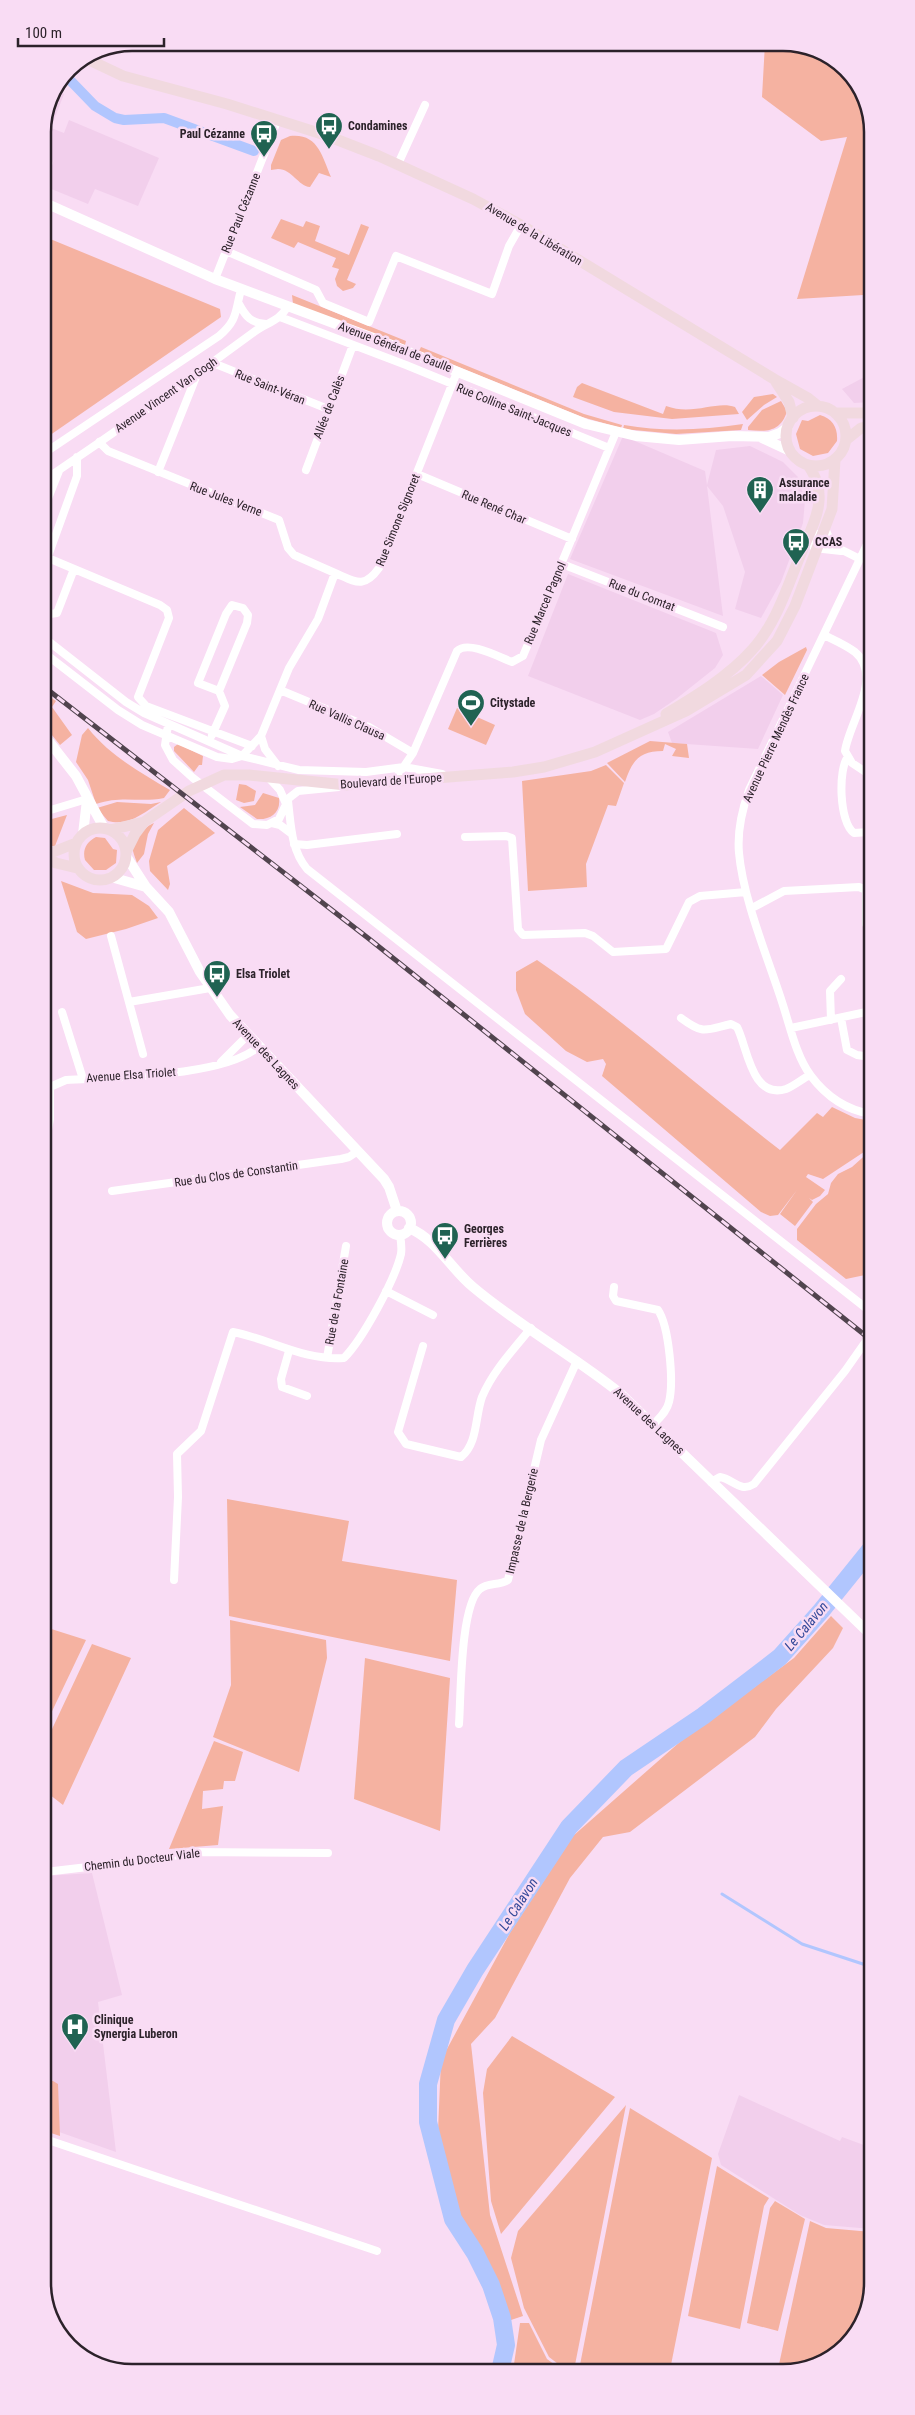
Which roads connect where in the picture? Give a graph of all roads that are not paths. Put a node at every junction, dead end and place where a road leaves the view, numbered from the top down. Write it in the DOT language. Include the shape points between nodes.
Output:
graph roads {
  1 [pos="93,62"];
  2 [pos="425,105"];
  3 [pos="278,119"];
  4 [pos="398,164"];
  5 [pos="51,206"];
  6 [pos="520,225"];
  7 [pos="226,251"];
  8 [pos="215,279"];
  9 [pos="241,290"];
  10 [pos="239,304"];
  11 [pos="286,307"];
  12 [pos="280,317"];
  13 [pos="266,324"];
  14 [pos="353,345"];
  15 [pos="213,364"];
  16 [pos="457,372"];
  17 [pos="196,375"];
  18 [pos="774,380"];
  19 [pos="452,385"];
  20 [pos="818,406"];
  21 [pos="328,409"];
  22 [pos="836,413"];
  23 [pos="864,413"];
  24 [pos="790,423"];
  25 [pos="864,427"];
  26 [pos="616,432"];
  27 [pos="758,437"];
  28 [pos="846,440"];
  29 [pos="99,442"];
  30 [pos="609,448"];
  31 [pos="51,449"];
  32 [pos="790,451"];
  33 [pos="76,457"];
  34 [pos="835,460"];
  35 [pos="808,465"];
  36 [pos="59,470"];
  37 [pos="306,470"];
  38 [pos="158,472"];
  39 [pos="417,474"];
  40 [pos="51,476"];
  41 [pos="51,490"];
  42 [pos="819,504"];
  43 [pos="825,528"];
  44 [pos="572,539"];
  45 [pos="818,549"];
  46 [pos="51,550"];
  47 [pos="864,550"];
  48 [pos="841,551"];
  49 [pos="860,558"];
  50 [pos="51,559"];
  51 [pos="562,564"];
  52 [pos="74,569"];
  53 [pos="335,574"];
  54 [pos="51,614"];
  55 [pos="723,626"];
  56 [pos="824,635"];
  57 [pos="51,643"];
  58 [pos="51,658"];
  59 [pos="864,668"];
  60 [pos="280,690"];
  61 [pos="219,691"];
  62 [pos="864,694"];
  63 [pos="168,725"];
  64 [pos="214,733"];
  65 [pos="166,736"];
  66 [pos="261,736"];
  67 [pos="209,742"];
  68 [pos="617,742"];
  69 [pos="51,744"];
  70 [pos="252,746"];
  71 [pos="197,749"];
  72 [pos="413,753"];
  73 [pos="242,756"];
  74 [pos="848,757"];
  75 [pos="278,766"];
  76 [pos="404,767"];
  77 [pos="864,772"];
  78 [pos="461,776"];
  79 [pos="268,778"];
  80 [pos="394,782"];
  81 [pos="346,785"];
  82 [pos="87,799"];
  83 [pos="287,802"];
  84 [pos="51,810"];
  85 [pos="144,822"];
  86 [pos="272,823"];
  87 [pos="107,829"];
  88 [pos="864,832"];
  89 [pos="292,834"];
  90 [pos="397,834"];
  91 [pos="465,837"];
  92 [pos="80,838"];
  93 [pos="294,844"];
  94 [pos="51,852"];
  95 [pos="126,854"];
  96 [pos="51,860"];
  97 [pos="78,868"];
  98 [pos="111,878"];
  99 [pos="146,887"];
  100 [pos="864,889"];
  101 [pos="746,892"];
  102 [pos="752,908"];
  103 [pos="111,936"];
  104 [pos="842,979"];
  105 [pos="210,988"];
  106 [pos="129,1002"];
  107 [pos="62,1012"];
  108 [pos="864,1013"];
  109 [pos="681,1018"];
  110 [pos="841,1018"];
  111 [pos="831,1020"];
  112 [pos="791,1028"];
  113 [pos="248,1035"];
  114 [pos="258,1047"];
  115 [pos="142,1054"];
  116 [pos="864,1056"];
  117 [pos="219,1064"];
  118 [pos="810,1075"];
  119 [pos="84,1079"];
  120 [pos="51,1084"];
  121 [pos="864,1112"];
  122 [pos="358,1151"];
  123 [pos="112,1191"];
  124 [pos="397,1211"];
  125 [pos="410,1228"];
  126 [pos="400,1235"];
  127 [pos="346,1246"];
  128 [pos="614,1287"];
  129 [pos="386,1291"];
  130 [pos="864,1307"];
  131 [pos="433,1315"];
  132 [pos="531,1328"];
  133 [pos="864,1343"];
  134 [pos="423,1346"];
  135 [pos="289,1350"];
  136 [pos="327,1358"];
  137 [pos="577,1361"];
  138 [pos="307,1396"];
  139 [pos="654,1424"];
  140 [pos="712,1482"];
  141 [pos="174,1580"];
  142 [pos="864,1628"];
  143 [pos="459,1724"];
  144 [pos="328,1852"];
  145 [pos="51,1871"];
  146 [pos="51,2140"];
  147 [pos="377,2251"];
  1 -- 3 [label="main road, Avenue de la Libération" via="138,81"];
  2 -- 4 [label="street"];
  3 -- 4 [label="main road, Avenue de la Libération"];
  3 -- 7 [label="street, Rue Paul Cézanne"];
  4 -- 6 [label="main road, Avenue de la Libération" via="486,205"];
  5 -- 8 [label="street, Avenue Général de Gaulle"];
  6 -- 7 [label="street" via="492,294 396,256 369,322 323,303 316,290"];
  6 -- 18 [label="main road, Avenue de la Libération"];
  7 -- 8 [label="street, Rue Paul Cézanne"];
  8 -- 9 [label="street, Avenue Général de Gaulle"];
  9 -- 10 [label="street, Avenue Vincent Van Gogh"];
  9 -- 11 [label="street, Avenue Général de Gaulle"];
  10 -- 13 [label="street" via="245,316"];
  10 -- 31 [label="street, Avenue Vincent Van Gogh" via="230,326 219,336"];
  11 -- 12 [label="street"];
  11 -- 16 [label="street, Avenue Général de Gaulle" via="354,330"];
  12 -- 13 [label="street, Avenue Vincent Van Gogh"];
  12 -- 14 [label="street, Rue Colline Saint-Jacques"];
  13 -- 15 [label="street, Avenue Vincent Van Gogh"];
  14 -- 19 [label="street, Rue Colline Saint-Jacques"];
  14 -- 21 [label="street, Allée de Calès"];
  15 -- 17 [label="street, Avenue Vincent Van Gogh"];
  15 -- 21 [label="street, Rue Saint-Véran"];
  16 -- 19 [label="street, Rue Simone Signoret"];
  16 -- 26 [label="street, Avenue Général de Gaulle" via="586,424"];
  17 -- 29 [label="street, Avenue Vincent Van Gogh"];
  17 -- 38 [label="street"];
  18 -- 20 [label="main road, Avenue de la Libération"];
  18 -- 24 [label="main road, Avenue de la Libération" via="788,402"];
  19 -- 30 [label="street, Rue Colline Saint-Jacques"];
  19 -- 39 [label="street, Rue Simone Signoret"];
  20 -- 22 [label="main road"];
  20 -- 24 [label="main road" via="804,409"];
  21 -- 37 [label="street, Allée de Calès"];
  22 -- 23 [label="main road"];
  22 -- 28 [label="main road" via="844,425"];
  24 -- 27 [label="street, Avenue Général de Gaulle" via="774,436"];
  24 -- 32 [label="main road" via="786,435"];
  25 -- 28 [label="main road"];
  26 -- 27 [label="street, Avenue Général de Gaulle" via="679,440"];
  26 -- 30 [label="street, Rue Marcel Pagnol"];
  27 -- 32 [label="street, Avenue Général de Gaulle"];
  28 -- 34 [label="main road" via="843,451"];
  29 -- 33 [label="street, Avenue Vincent Van Gogh"];
  29 -- 38 [label="street, Rue Jules Verne" via="108,452"];
  30 -- 44 [label="street, Rue Marcel Pagnol"];
  32 -- 35 [label="main road"];
  33 -- 36 [label="street, Avenue Vincent Van Gogh"];
  33 -- 46 [label="street" via="77,476"];
  34 -- 35 [label="main road" via="822,466"];
  34 -- 43 [label="main road, Boulevard de l'Europe" via="834,498"];
  35 -- 42 [label="main road" via="818,485"];
  36 -- 40 [label="street, Avenue Vincent Van Gogh"];
  36 -- 41 [label="street"];
  38 -- 53 [label="street, Rue Jules Verne" via="279,520 288,548 294,555"];
  39 -- 44 [label="street, Rue René Char"];
  39 -- 53 [label="street, Rue Simone Signoret" via="374,575 362,582"];
  42 -- 45 [label="street" via="819,522 812,542"];
  42 -- 68 [label="main road, Boulevard de l'Europe" via="776,613 752,650 696,695"];
  43 -- 45 [label="main road, Boulevard de l'Europe"];
  43 -- 48 [label="street" via="832,545"];
  44 -- 51 [label="street, Rue Marcel Pagnol"];
  45 -- 48 [label="street"];
  45 -- 68 [label="main road, Boulevard de l'Europe" via="787,624 777,642 756,666 733,685 705,701"];
  47 -- 49 [label="street, Avenue Pierre Mendès France"];
  48 -- 49 [label="street"];
  49 -- 56 [label="street, Avenue Pierre Mendès France"];
  50 -- 52 [label="street"];
  51 -- 55 [label="street, Rue du Comtat"];
  51 -- 72 [label="street, Rue Marcel Pagnol" via="519,660 512,662 470,646 457,651"];
  52 -- 54 [label="street" via="57,613"];
  52 -- 64 [label="street" via="167,610 169,618 138,697 146,706"];
  53 -- 60 [label="street" via="318,619"];
  56 -- 59 [label="street" via="859,656"];
  56 -- 101 [label="street, Avenue Pierre Mendès France" via="743,808 739,853"];
  57 -- 63 [label="street" via="126,702"];
  58 -- 65 [label="street" via="128,718"];
  60 -- 66 [label="street"];
  60 -- 72 [label="street, Rue Vallis Clausa" via="369,727"];
  61 -- 61 [label="street" via="198,683 232,605 243,608 248,615 247,623"];
  61 -- 64 [label="street" via="225,706"];
  62 -- 74 [label="street" via="846,744"];
  63 -- 65 [label="street"];
  63 -- 67 [label="street"];
  64 -- 67 [label="street"];
  64 -- 70 [label="street"];
  65 -- 71 [label="street"];
  65 -- 86 [label="street" via="169,754 210,792 248,821 260,825"];
  66 -- 70 [label="street"];
  66 -- 75 [label="street"];
  67 -- 71 [label="street"];
  67 -- 73 [label="street"];
  68 -- 78 [label="main road, Boulevard de l'Europe" via="544,767"];
  69 -- 82 [label="street" via="76,776"];
  70 -- 73 [label="street"];
  71 -- 73 [label="street" via="217,758"];
  72 -- 76 [label="street, Rue Marcel Pagnol"];
  73 -- 75 [label="street"];
  74 -- 77 [label="street"];
  74 -- 88 [label="street" via="844,760 841,808 846,825 854,832"];
  75 -- 76 [label="street" via="322,772 366,772"];
  76 -- 78 [label="street"];
  76 -- 80 [label="street, Rue Marcel Pagnol"];
  78 -- 80 [label="main road, Boulevard de l'Europe"];
  79 -- 81 [label="main road, Boulevard de l'Europe"];
  79 -- 83 [label="street"];
  79 -- 85 [label="main road, Boulevard de l'Europe" via="236,774 214,779 189,791"];
  80 -- 81 [label="main road, Boulevard de l'Europe"];
  81 -- 83 [label="street" via="298,791"];
  82 -- 84 [label="street"];
  82 -- 87 [label="street"];
  82 -- 92 [label="street"];
  83 -- 86 [label="street" via="282,815"];
  83 -- 89 [label="street"];
  85 -- 87 [label="main road, Boulevard de l'Europe"];
  85 -- 95 [label="main road, Boulevard de l'Europe"];
  86 -- 89 [label="street"];
  87 -- 92 [label="main road" via="93,829"];
  87 -- 95 [label="main road" via="122,841"];
  89 -- 93 [label="street"];
  90 -- 93 [label="street"];
  91 -- 101 [label="street" via="512,838 518,929 523,935 585,933 594,936 613,952 666,949 693,899"];
  92 -- 94 [label="main road"];
  92 -- 97 [label="main road" via="74,858"];
  93 -- 130 [label="street" via="299,860 323,882"];
  95 -- 98 [label="main road" via="123,866"];
  95 -- 99 [label="street, Avenue des Lagnes"];
  96 -- 97 [label="main road"];
  97 -- 98 [label="main road" via="92,879"];
  98 -- 99 [label="street"];
  99 -- 105 [label="street, Avenue des Lagnes" via="169,912"];
  100 -- 102 [label="street" via="784,891"];
  101 -- 102 [label="street, Avenue Pierre Mendès France"];
  102 -- 112 [label="street, Avenue Pierre Mendès France"];
  103 -- 106 [label="street"];
  104 -- 111 [label="street" via="830,991"];
  105 -- 106 [label="street"];
  105 -- 113 [label="street, Avenue des Lagnes"];
  106 -- 115 [label="street"];
  107 -- 119 [label="street"];
  108 -- 110 [label="street"];
  109 -- 118 [label="street" via="697,1030 708,1031 730,1024 737,1027 752,1070 759,1081 773,1089 784,1089"];
  110 -- 111 [label="street"];
  110 -- 116 [label="street" via="847,1050"];
  111 -- 112 [label="street"];
  112 -- 118 [label="street, Avenue Pierre Mendès France"];
  113 -- 114 [label="street, Avenue des Lagnes"];
  113 -- 117 [label="street"];
  114 -- 117 [label="street, Avenue Elsa Triolet" via="246,1056"];
  114 -- 122 [label="street, Avenue des Lagnes"];
  117 -- 119 [label="street, Avenue Elsa Triolet" via="190,1070"];
  118 -- 121 [label="street, Avenue Pierre Mendès France" via="832,1098"];
  119 -- 120 [label="street, Avenue Elsa Triolet"];
  122 -- 123 [label="street, Rue du Clos de Constantin" via="341,1159"];
  122 -- 124 [label="street, Avenue des Lagnes" via="390,1187"];
  124 -- 125 [label="street" via="408,1216"];
  124 -- 126 [label="street" via="387,1222 389,1230"];
  125 -- 126 [label="street"];
  125 -- 132 [label="street, Avenue des Lagnes" via="428,1240 474,1287"];
  126 -- 129 [label="street" via="400,1256"];
  127 -- 136 [label="street, Rue de la Fontaine"];
  128 -- 139 [label="street" via="616,1301 658,1310 664,1318 670,1394 665,1410"];
  129 -- 131 [label="street"];
  129 -- 136 [label="street" via="352,1350 344,1358"];
  132 -- 134 [label="street" via="489,1382 470,1447 461,1457 406,1444 398,1432"];
  132 -- 137 [label="street, Avenue des Lagnes"];
  133 -- 140 [label="street" via="754,1484 740,1487 720,1477"];
  135 -- 136 [label="street"];
  135 -- 138 [label="street" via="282,1387"];
  135 -- 141 [label="street" via="233,1332 201,1430 177,1454"];
  137 -- 139 [label="street, Avenue des Lagnes"];
  137 -- 143 [label="street, Impasse de la Bergerie" via="541,1440 508,1580 486,1584 470,1602 465,1626"];
  139 -- 140 [label="street, Avenue des Lagnes"];
  140 -- 142 [label="street, Avenue des Lagnes"];
  144 -- 145 [label="street, Chemin du Docteur Viale" via="194,1852"];
  146 -- 147 [label="street"];
}
